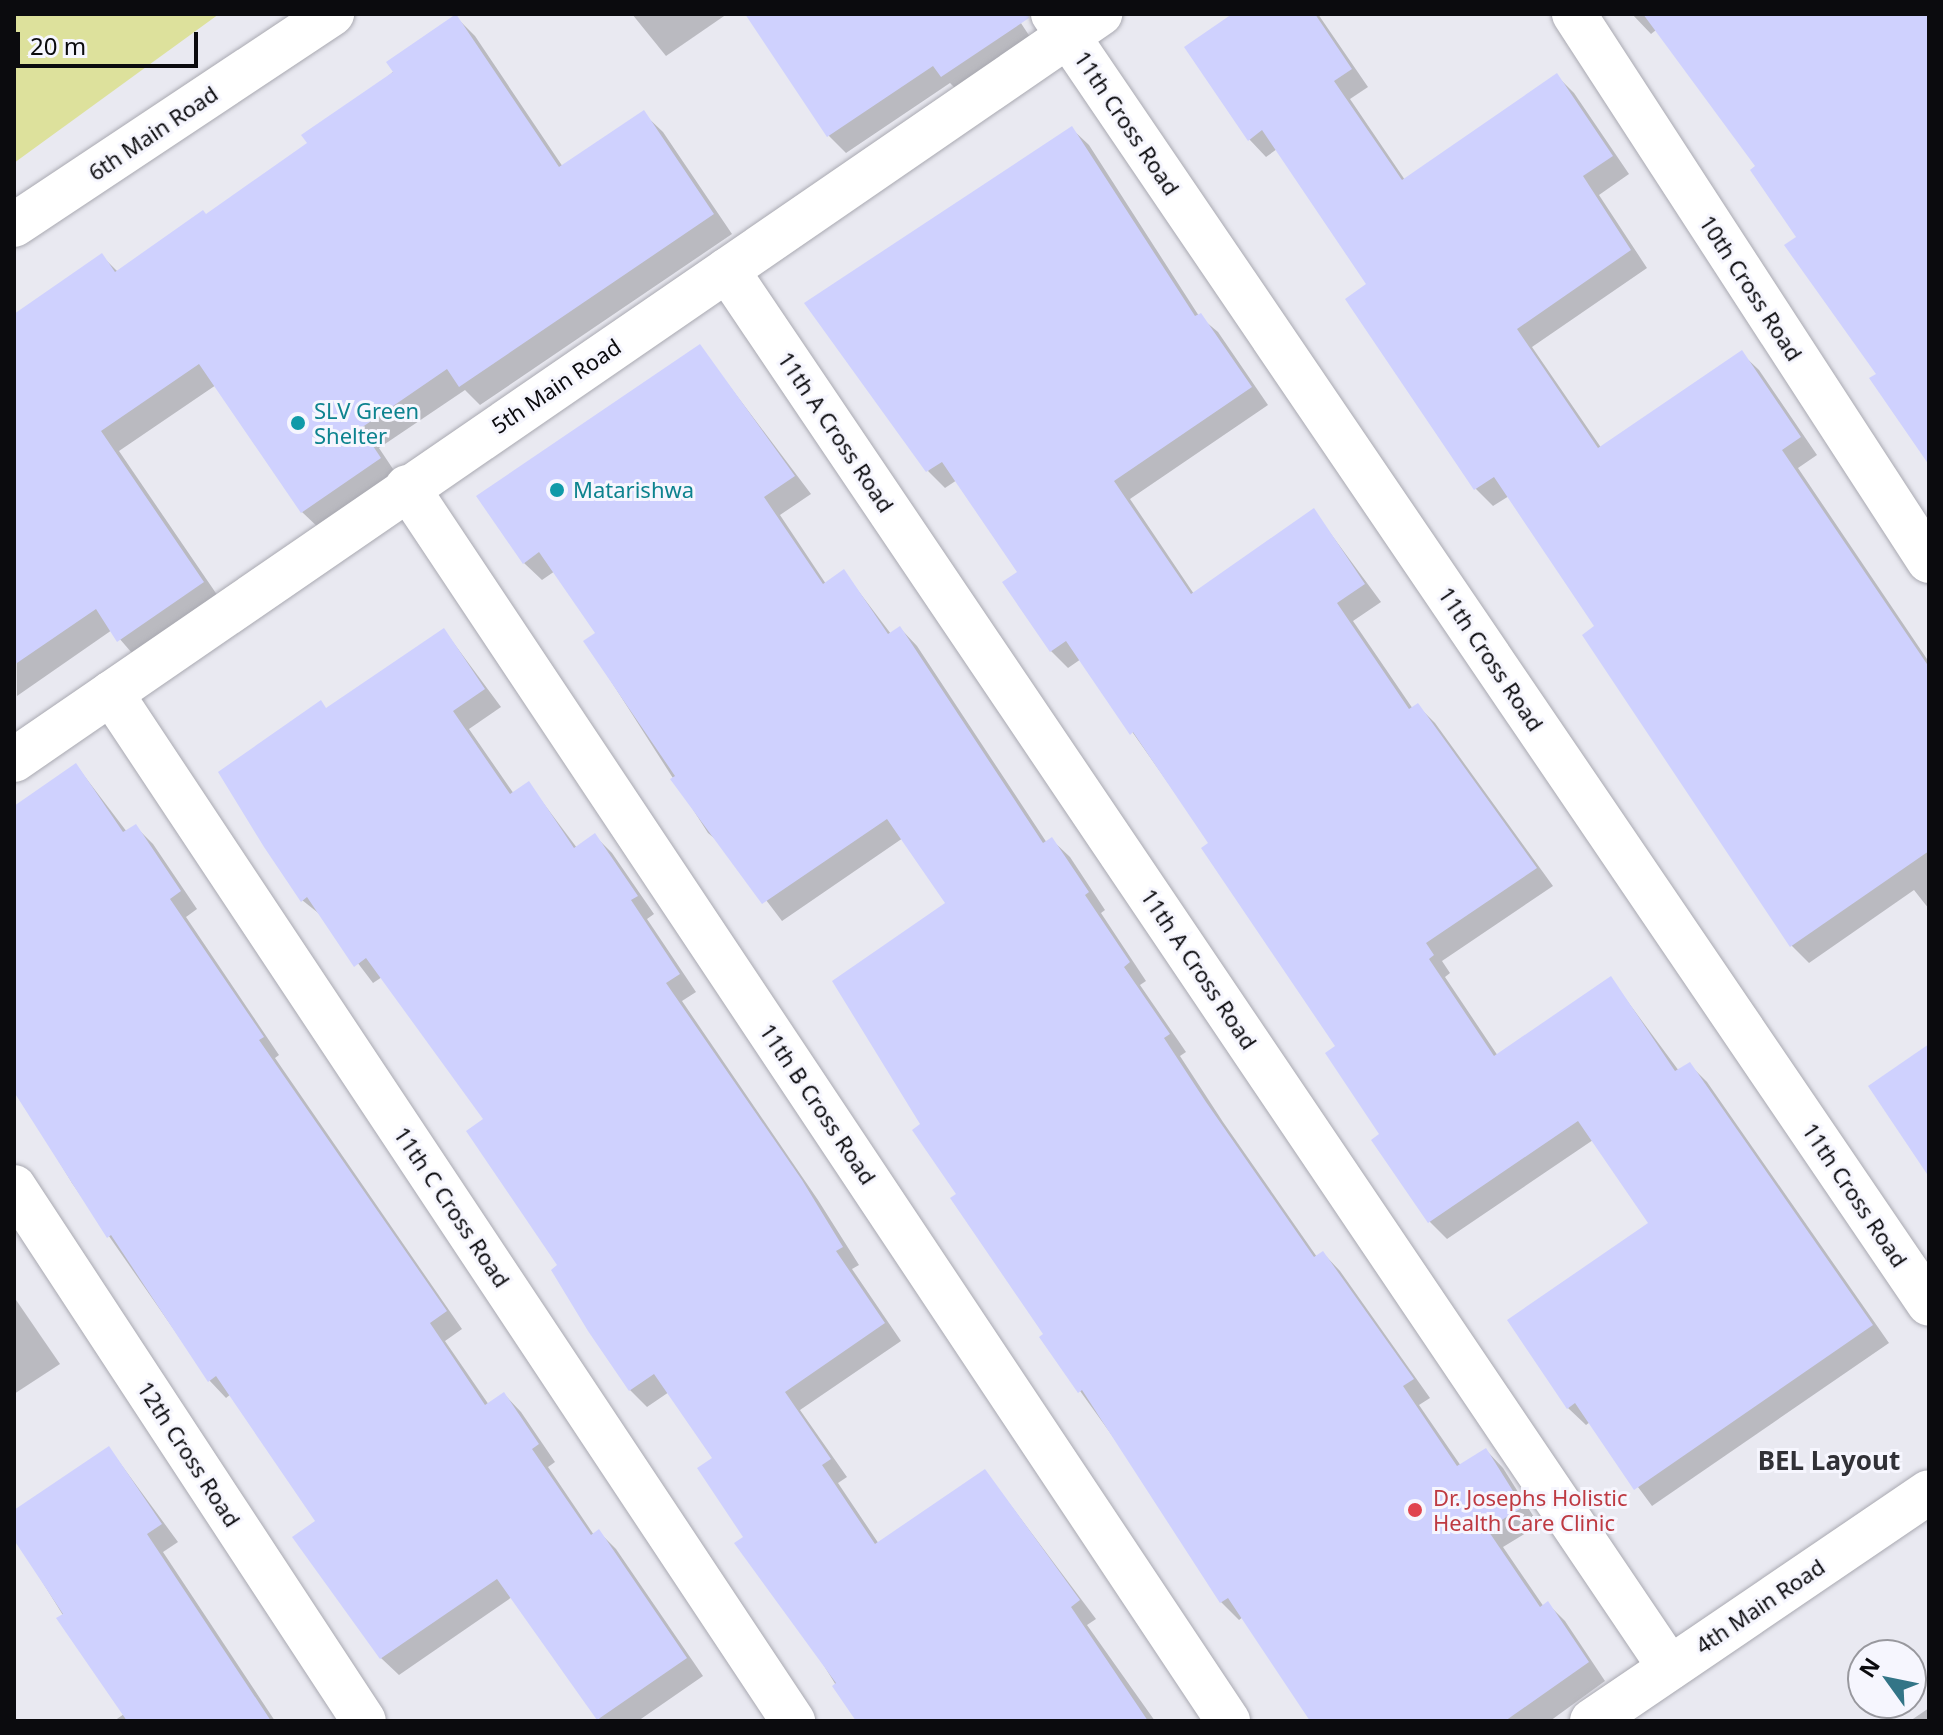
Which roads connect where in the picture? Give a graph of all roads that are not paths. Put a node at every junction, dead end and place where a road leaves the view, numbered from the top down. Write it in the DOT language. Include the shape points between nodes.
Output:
graph roads {
  1 [pos="332,14"];
  2 [pos="1574,14"];
  3 [pos="1074,21"];
  4 [pos="14,225"];
  5 [pos="727,270"];
  6 [pos="407,487"];
  7 [pos="1929,561"];
  8 [pos="111,693"];
  9 [pos="14,760"];
  10 [pos="14,1187"];
  11 [pos="1929,1304"];
  12 [pos="1929,1492"];
  13 [pos="1670,1668"];
  14 [pos="364,1721"];
  15 [pos="793,1721"];
  16 [pos="1228,1721"];
  17 [pos="1592,1721"];
  1 -- 4 [label="street, 6th Main Road"];
  2 -- 7 [label="street, 10th Cross Road"];
  3 -- 5 [label="street, 5th Main Road"];
  3 -- 11 [label="street, 11th Cross Road"];
  5 -- 6 [label="street, 5th Main Road"];
  5 -- 13 [label="street, 11th A Cross Road"];
  6 -- 8 [label="street, 5th Main Road"];
  6 -- 16 [label="street, 11th B Cross Road"];
  8 -- 9 [label="street, 5th Main Road"];
  8 -- 15 [label="street, 11th C Cross Road"];
  10 -- 14 [label="street, 12th Cross Road"];
  12 -- 13 [label="street, 4th Main Road"];
  13 -- 17 [label="street, 4th Main Road"];
}
